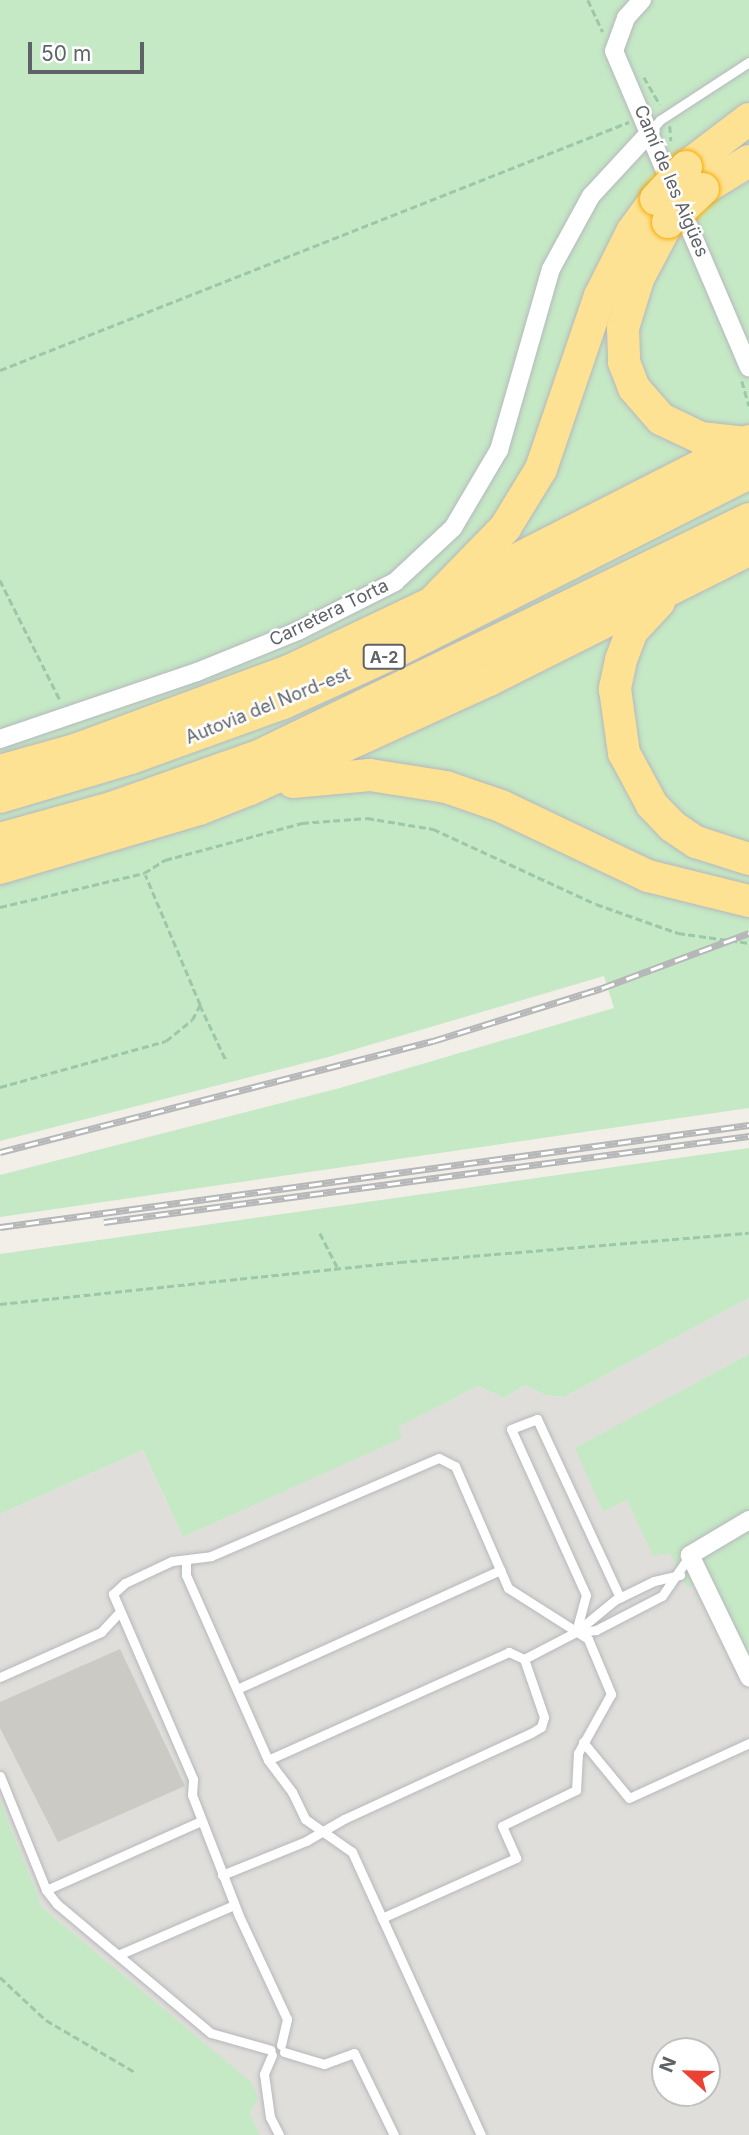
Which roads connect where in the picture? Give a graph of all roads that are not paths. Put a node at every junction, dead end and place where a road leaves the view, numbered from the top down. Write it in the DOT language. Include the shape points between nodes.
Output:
graph roads {
  1 [pos="642,0"];
  2 [pos="749,62"];
  3 [pos="749,119"];
  4 [pos="648,124"];
  5 [pos="749,160"];
  6 [pos="694,178"];
  7 [pos="662,210"];
  8 [pos="749,367"];
  9 [pos="748,452"];
  10 [pos="749,519"];
  11 [pos="749,550"];
  12 [pos="670,590"];
  13 [pos="432,603"];
  14 [pos="0,739"];
  15 [pos="0,771"];
  16 [pos="250,789"];
  17 [pos="0,797"];
  18 [pos="0,839"];
  19 [pos="749,859"];
  20 [pos="0,868"];
  21 [pos="749,901"];
  22 [pos="749,1520"];
  23 [pos="690,1555"];
  24 [pos="186,1561"];
  25 [pos="500,1570"];
  26 [pos="680,1575"];
  27 [pos="620,1598"];
  28 [pos="118,1614"];
  29 [pos="576,1632"];
  30 [pos="524,1659"];
  31 [pos="0,1677"];
  32 [pos="749,1677"];
  33 [pos="237,1689"];
  34 [pos="583,1742"];
  35 [pos="749,1743"];
  36 [pos="268,1760"];
  37 [pos="0,1776"];
  38 [pos="201,1821"];
  39 [pos="323,1832"];
  40 [pos="222,1875"];
  41 [pos="46,1891"];
  42 [pos="234,1905"];
  43 [pos="382,1918"];
  44 [pos="118,1955"];
  45 [pos="282,2049"];
  46 [pos="272,2053"];
  47 [pos="477,2134"];
  48 [pos="279,2135"];
  49 [pos="394,2135"];
  1 -- 4 [label="street, Camí de les Aigües" via="626,18 614,51"];
  2 -- 4 [label="lane"];
  3 -- 6 [label="highway"];
  4 -- 8 [label="street, Camí de les Aigües"];
  4 -- 14 [label="street, Carretera Torta" via="591,196 551,269 499,450 453,528 395,582 298,631 69,718"];
  5 -- 6 [label="highway"];
  6 -- 7 [label="highway, bridge"];
  7 -- 9 [label="highway" via="623,328 624,362 634,388 661,419 701,438"];
  7 -- 13 [label="highway" via="632,232 600,296 541,469 505,528"];
  9 -- 13 [label="highway"];
  9 -- 17 [label="highway, Autovia del Nord-est / A-2" via="394,652 283,703 182,741"];
  10 -- 18 [label="highway, Autovia del Nord-est / A-2" via="259,756 111,808"];
  11 -- 12 [label="highway"];
  12 -- 16 [label="highway" via="377,734"];
  12 -- 19 [label="highway" via="632,631 621,660 615,689 624,753 652,805 672,826 696,842"];
  13 -- 15 [label="highway" via="291,670 75,750"];
  16 -- 20 [label="highway" via="199,809"];
  16 -- 21 [label="highway" via="353,775 425,782 501,806 648,876"];
  22 -- 23 [label="street"];
  23 -- 26 [label="lane"];
  23 -- 32 [label="street"];
  24 -- 25 [label="lane" via="211,1556 439,1458 455,1466"];
  24 -- 28 [label="lane" via="172,1561 117,1588 113,1602"];
  24 -- 33 [label="lane" via="186,1575"];
  25 -- 29 [label="lane" via="508,1588"];
  25 -- 33 [label="lane"];
  26 -- 27 [label="lane" via="654,1581"];
  26 -- 29 [label="lane" via="662,1596 596,1630"];
  27 -- 29 [label="lane"];
  27 -- 29 [label="lane" via="537,1419 511,1429 586,1595"];
  28 -- 31 [label="lane" via="101,1632"];
  28 -- 38 [label="lane" via="193,1779 192,1795"];
  29 -- 30 [label="lane"];
  29 -- 34 [label="lane" via="588,1639 611,1688"];
  30 -- 36 [label="lane" via="509,1652 496,1655"];
  30 -- 39 [label="lane" via="544,1717 541,1727"];
  33 -- 36 [label="lane"];
  34 -- 35 [label="lane" via="629,1798"];
  34 -- 43 [label="lane" via="576,1764 576,1790 502,1826 516,1858"];
  36 -- 39 [label="lane" via="305,1819"];
  37 -- 41 [label="lane"];
  38 -- 40 [label="lane"];
  38 -- 41 [label="lane"];
  39 -- 40 [label="lane"];
  39 -- 43 [label="lane" via="352,1852"];
  40 -- 42 [label="lane"];
  41 -- 44 [label="lane"];
  42 -- 44 [label="lane"];
  42 -- 45 [label="lane" via="287,2019"];
  43 -- 47 [label="lane"];
  44 -- 46 [label="lane" via="211,2033"];
  45 -- 46 [label="lane" via="280,2057"];
  45 -- 49 [label="lane" via="324,2063 354,2053"];
  46 -- 48 [label="lane" via="264,2074 270,2117"];
}
